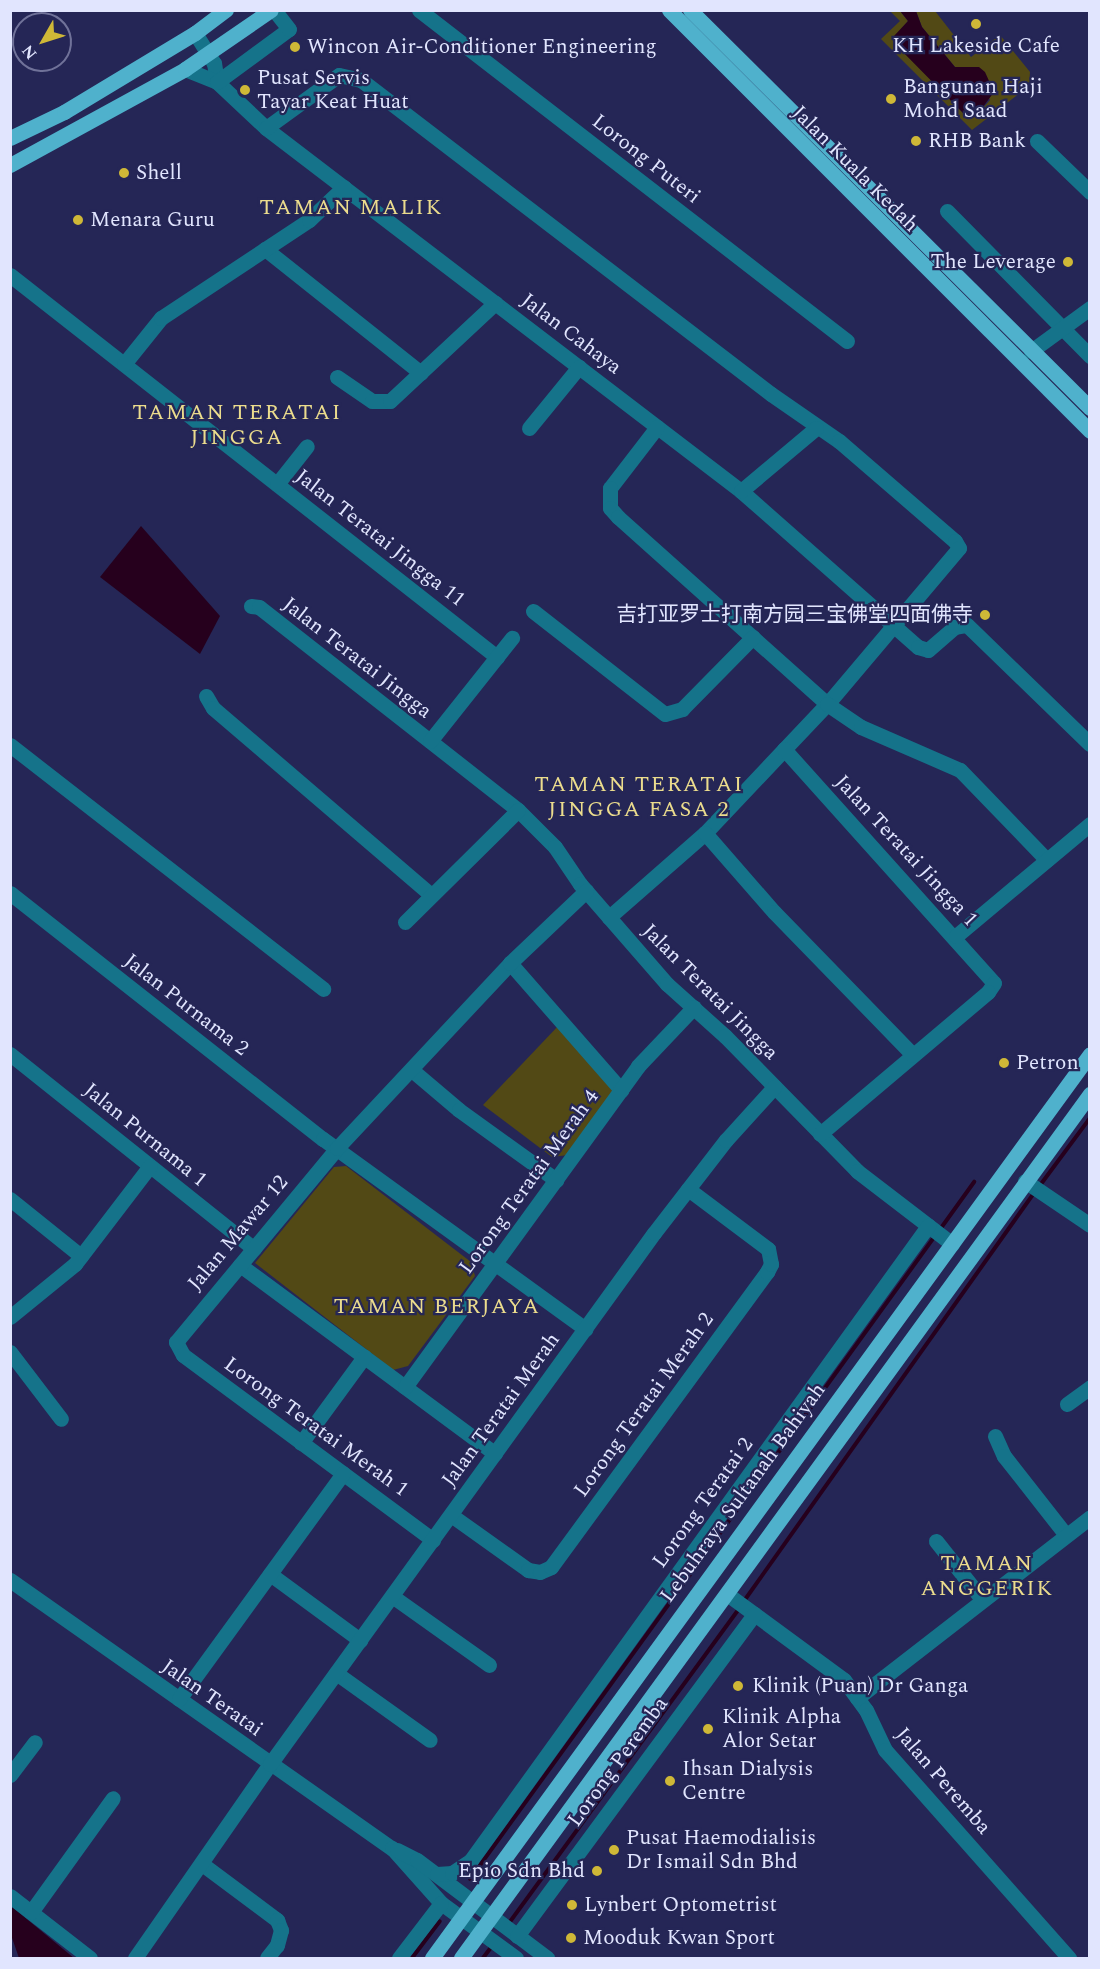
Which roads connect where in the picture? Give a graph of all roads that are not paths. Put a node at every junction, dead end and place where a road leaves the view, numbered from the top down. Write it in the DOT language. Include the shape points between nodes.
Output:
graph roads {
  1 [pos="226,10"];
  2 [pos="272,10"];
  3 [pos="419,10"];
  4 [pos="669,10"];
  5 [pos="690,10"];
  6 [pos="195,33"];
  7 [pos="209,54"];
  8 [pos="185,69"];
  9 [pos="218,82"];
  10 [pos="266,128"];
  11 [pos="10,138"];
  12 [pos="1037,141"];
  13 [pos="10,165"];
  14 [pos="344,187"];
  15 [pos="1089,192"];
  16 [pos="947,211"];
  17 [pos="265,249"];
  18 [pos="10,275"];
  19 [pos="495,303"];
  20 [pos="1089,308"];
  21 [pos="1061,328"];
  22 [pos="847,341"];
  23 [pos="1031,351"];
  24 [pos="1089,356"];
  25 [pos="124,364"];
  26 [pos="579,367"];
  27 [pos="421,373"];
  28 [pos="337,377"];
  29 [pos="1089,408"];
  30 [pos="657,427"];
  31 [pos="529,428"];
  32 [pos="816,428"];
  33 [pos="1089,431"];
  34 [pos="307,446"];
  35 [pos="277,484"];
  36 [pos="741,491"];
  37 [pos="251,606"];
  38 [pos="533,611"];
  39 [pos="894,626"];
  40 [pos="753,637"];
  41 [pos="512,638"];
  42 [pos="497,657"];
  43 [pos="206,696"];
  44 [pos="827,704"];
  45 [pos="430,741"];
  46 [pos="1089,744"];
  47 [pos="10,745"];
  48 [pos="784,749"];
  49 [pos="518,810"];
  50 [pos="1089,824"];
  51 [pos="705,833"];
  52 [pos="1047,860"];
  53 [pos="586,891"];
  54 [pos="10,893"];
  55 [pos="430,894"];
  56 [pos="609,917"];
  57 [pos="405,922"];
  58 [pos="956,936"];
  59 [pos="510,963"];
  60 [pos="323,989"];
  61 [pos="694,1007"];
  62 [pos="10,1054"];
  63 [pos="1089,1054"];
  64 [pos="913,1055"];
  65 [pos="413,1071"];
  66 [pos="1089,1071"];
  67 [pos="774,1087"];
  68 [pos="621,1090"];
  69 [pos="1089,1094"];
  70 [pos="820,1134"];
  71 [pos="337,1148"];
  72 [pos="150,1166"];
  73 [pos="1008,1168"];
  74 [pos="556,1180"];
  75 [pos="1025,1181"];
  76 [pos="688,1189"];
  77 [pos="10,1199"];
  78 [pos="1089,1225"];
  79 [pos="928,1226"];
  80 [pos="952,1244"];
  81 [pos="254,1249"];
  82 [pos="81,1256"];
  83 [pos="240,1265"];
  84 [pos="494,1265"];
  85 [pos="10,1317"];
  86 [pos="585,1329"];
  87 [pos="176,1347"];
  88 [pos="10,1352"];
  89 [pos="364,1357"];
  90 [pos="405,1387"];
  91 [pos="1089,1387"];
  92 [pos="1067,1404"];
  93 [pos="61,1419"];
  94 [pos="995,1436"];
  95 [pos="301,1443"];
  96 [pos="495,1454"];
  97 [pos="343,1473"];
  98 [pos="451,1515"];
  99 [pos="1089,1517"];
  100 [pos="1066,1535"];
  101 [pos="432,1540"];
  102 [pos="936,1541"];
  103 [pos="270,1574"];
  104 [pos="10,1580"];
  105 [pos="392,1596"];
  106 [pos="982,1599"];
  107 [pos="741,1605"];
  108 [pos="360,1640"];
  109 [pos="489,1665"];
  110 [pos="336,1673"];
  111 [pos="857,1698"];
  112 [pos="179,1699"];
  113 [pos="430,1740"];
  114 [pos="35,1742"];
  115 [pos="270,1764"];
  116 [pos="10,1775"];
  117 [pos="113,1798"];
  118 [pos="392,1848"];
  119 [pos="202,1864"];
  120 [pos="437,1874"];
  121 [pos="10,1896"];
  122 [pos="474,1901"];
  123 [pos="441,1903"];
  124 [pos="31,1912"];
  125 [pos="462,1918"];
  126 [pos="505,1927"];
  127 [pos="490,1940"];
  128 [pos="90,1959"];
  129 [pos="135,1959"];
  130 [pos="267,1959"];
  131 [pos="399,1959"];
  132 [pos="432,1959"];
  133 [pos="461,1959"];
  134 [pos="516,1959"];
  135 [pos="547,1959"];
  136 [pos="1069,1959"];
  1 -- 6 [label="main road"];
  2 -- 7 [label="main road"];
  2 -- 9 [label="street" via="289,29"];
  3 -- 22 [label="street, Lorong Puteri"];
  4 -- 33 [label="main road, Jalan Kuala Kedah"];
  5 -- 23 [label="main road, Jalan Kuala Kedah"];
  6 -- 7 [label="street, Jalan Cahaya"];
  6 -- 11 [label="main road" via="64,112"];
  7 -- 8 [label="main road"];
  7 -- 9 [label="street, Jalan Cahaya"];
  8 -- 9 [label="street, Jalan Cahaya"];
  8 -- 13 [label="main road"];
  9 -- 10 [label="street, Jalan Cahaya"];
  10 -- 14 [label="street, Jalan Cahaya"];
  10 -- 32 [label="street" via="339,75 361,80"];
  12 -- 15 [label="street"];
  14 -- 17 [label="street" via="309,220"];
  14 -- 19 [label="street, Jalan Cahaya"];
  16 -- 21 [label="street"];
  17 -- 25 [label="street" via="161,318"];
  17 -- 27 [label="street"];
  18 -- 25 [label="street, Jalan Teratai Jingga 11"];
  19 -- 26 [label="street, Jalan Cahaya"];
  19 -- 27 [label="street"];
  20 -- 21 [label="street"];
  21 -- 23 [label="street"];
  21 -- 24 [label="street"];
  23 -- 29 [label="main road, Jalan Kuala Kedah"];
  25 -- 35 [label="street, Jalan Teratai Jingga 11"];
  26 -- 30 [label="street, Jalan Cahaya"];
  26 -- 31 [label="street"];
  27 -- 28 [label="street" via="390,401 381,403"];
  30 -- 36 [label="street, Jalan Cahaya"];
  30 -- 40 [label="street" via="610,488 610,508"];
  32 -- 36 [label="street"];
  32 -- 39 [label="street" via="839,441 959,548"];
  34 -- 35 [label="street"];
  35 -- 42 [label="street, Jalan Teratai Jingga 11"];
  36 -- 39 [label="street, Jalan Cahaya"];
  37 -- 45 [label="street, Jalan Teratai Jingga" via="259,607"];
  38 -- 40 [label="street" via="665,714 682,709"];
  39 -- 44 [label="street"];
  39 -- 46 [label="street, Jalan Cahaya" via="924,650 954,627 967,625"];
  40 -- 44 [label="street"];
  41 -- 42 [label="street"];
  42 -- 45 [label="street"];
  43 -- 55 [label="street" via="213,708"];
  44 -- 48 [label="street"];
  44 -- 52 [label="street" via="861,727 960,770"];
  45 -- 49 [label="street, Jalan Teratai Jingga"];
  47 -- 60 [label="street"];
  48 -- 51 [label="street"];
  48 -- 58 [label="street, Jalan Teratai Jingga 1"];
  49 -- 53 [label="street, Jalan Teratai Jingga" via="555,847"];
  49 -- 55 [label="street"];
  50 -- 52 [label="street"];
  51 -- 56 [label="street"];
  51 -- 64 [label="street" via="774,912"];
  52 -- 58 [label="street"];
  53 -- 56 [label="street, Jalan Teratai Jingga"];
  53 -- 59 [label="street, Jalan Mawar 12"];
  54 -- 71 [label="street, Jalan Purnama 2"];
  55 -- 57 [label="street"];
  56 -- 61 [label="street, Jalan Teratai Jingga" via="667,984"];
  58 -- 64 [label="street, Jalan Teratai Jingga 1" via="994,983"];
  59 -- 65 [label="street, Jalan Mawar 12"];
  59 -- 68 [label="street"];
  61 -- 67 [label="street, Jalan Teratai Jingga"];
  61 -- 68 [label="street, Lorong Teratai Merah 4" via="653,1048"];
  62 -- 72 [label="street, Jalan Purnama 1"];
  63 -- 73 [label="main road, Lebuhraya Sultanah Bahiyah"];
  64 -- 70 [label="street"];
  65 -- 71 [label="street, Jalan Mawar 12"];
  65 -- 74 [label="street" via="459,1110"];
  66 -- 73 [label="main road" via="1038,1140"];
  67 -- 70 [label="street, Jalan Teratai Jingga"];
  67 -- 76 [label="street, Jalan Teratai Merah"];
  68 -- 74 [label="street, Lorong Teratai Merah 4"];
  69 -- 75 [label="main road"];
  70 -- 79 [label="street, Jalan Teratai Jingga" via="857,1171"];
  71 -- 81 [label="street, Jalan Mawar 12"];
  71 -- 84 [label="street, Jalan Purnama 2"];
  72 -- 81 [label="street, Jalan Purnama 1"];
  72 -- 82 [label="street"];
  73 -- 80 [label="main road, Lebuhraya Sultanah Bahiyah"];
  74 -- 84 [label="street, Lorong Teratai Merah 4"];
  75 -- 78 [label="street"];
  75 -- 107 [label="main road"];
  76 -- 86 [label="street, Jalan Teratai Merah"];
  76 -- 98 [label="street, Lorong Teratai Merah 2" via="768,1249 771,1264 761,1281 551,1567 540,1572 528,1570"];
  77 -- 82 [label="street"];
  79 -- 80 [label="street, Jalan Teratai Jingga"];
  79 -- 120 [label="street, Lorong Teratai 2" via="466,1865 452,1873"];
  80 -- 122 [label="main road, Lebuhraya Sultanah Bahiyah"];
  81 -- 83 [label="street, Jalan Mawar 12"];
  82 -- 85 [label="street"];
  83 -- 87 [label="street, Jalan Mawar 12" via="178,1337"];
  83 -- 89 [label="street"];
  84 -- 86 [label="street, Jalan Purnama 2"];
  84 -- 90 [label="street, Lorong Teratai Merah 4"];
  86 -- 96 [label="street, Jalan Teratai Merah"];
  87 -- 95 [label="street, Lorong Teratai Merah 1"];
  88 -- 93 [label="street"];
  89 -- 90 [label="street"];
  89 -- 95 [label="street"];
  90 -- 96 [label="street"];
  91 -- 92 [label="street"];
  94 -- 100 [label="street" via="1004,1456"];
  95 -- 97 [label="street, Lorong Teratai Merah 1"];
  96 -- 98 [label="street, Jalan Teratai Merah"];
  97 -- 101 [label="street, Lorong Teratai Merah 1"];
  97 -- 103 [label="street"];
  98 -- 101 [label="street, Jalan Teratai Merah"];
  99 -- 100 [label="street"];
  100 -- 106 [label="street"];
  101 -- 105 [label="street, Jalan Teratai Merah"];
  102 -- 106 [label="street"];
  103 -- 108 [label="street"];
  103 -- 112 [label="street"];
  104 -- 112 [label="street, Jalan Teratai"];
  105 -- 108 [label="street, Jalan Teratai Merah"];
  105 -- 109 [label="street"];
  106 -- 111 [label="street"];
  107 -- 111 [label="street, Jalan Peremba" via="830,1668"];
  107 -- 126 [label="street, Lorong Peremba"];
  107 -- 126 [label="main road" via="585,1794"];
  108 -- 110 [label="street, Jalan Teratai Merah"];
  110 -- 113 [label="street"];
  110 -- 115 [label="street, Jalan Teratai Merah"];
  111 -- 136 [label="street, Jalan Peremba" via="885,1750"];
  112 -- 115 [label="street, Jalan Teratai"];
  114 -- 116 [label="street"];
  115 -- 118 [label="street, Jalan Teratai"];
  115 -- 119 [label="street, Jalan Teratai Merah"];
  117 -- 124 [label="street"];
  118 -- 120 [label="street, Jalan Teratai" via="407,1853"];
  118 -- 123 [label="street, Jalan Teratai"];
  119 -- 129 [label="street, Jalan Teratai Merah"];
  119 -- 130 [label="street" via="277,1920 281,1930"];
  120 -- 122 [label="street, Jalan Teratai"];
  121 -- 124 [label="street"];
  122 -- 125 [label="main road, Lebuhraya Sultanah Bahiyah"];
  122 -- 126 [label="street, Jalan Teratai"];
  123 -- 125 [label="street, Jalan Teratai"];
  123 -- 131 [label="street"];
  124 -- 128 [label="street"];
  125 -- 127 [label="street, Jalan Teratai"];
  125 -- 132 [label="main road, Lebuhraya Sultanah Bahiyah"];
  126 -- 127 [label="main road"];
  126 -- 135 [label="street, Jalan Teratai"];
  127 -- 133 [label="main road"];
  127 -- 134 [label="street, Jalan Teratai"];
}
